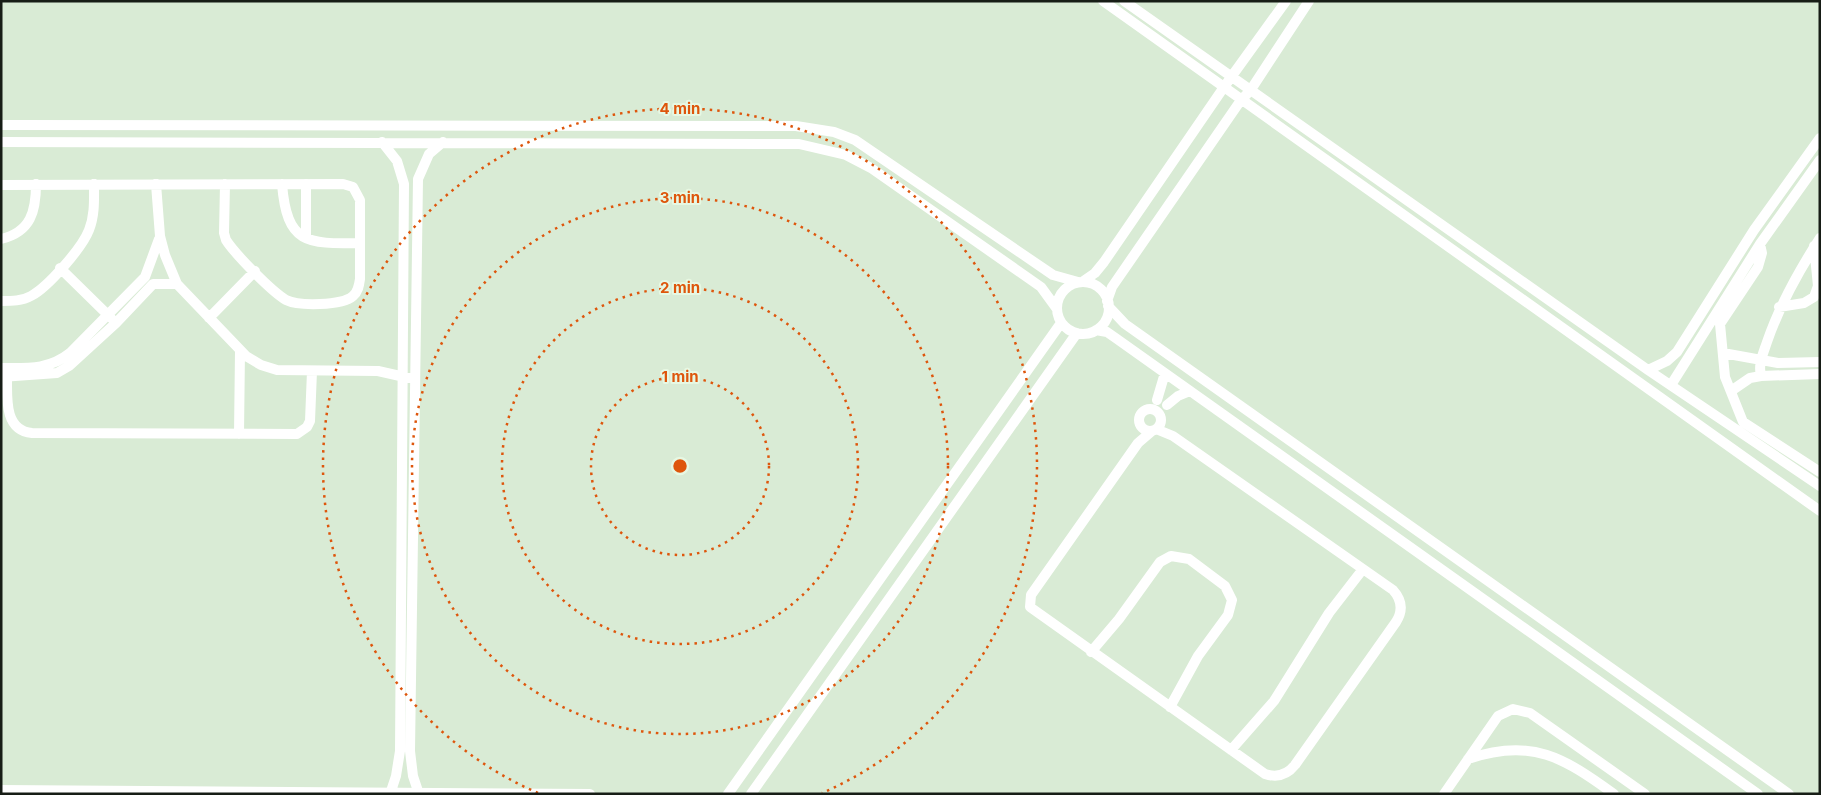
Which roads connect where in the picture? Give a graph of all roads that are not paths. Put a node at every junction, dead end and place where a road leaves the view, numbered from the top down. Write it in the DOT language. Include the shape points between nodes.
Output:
graph roads {
  1 [pos="1103,1"];
  2 [pos="1124,1"];
  3 [pos="1286,1"];
  4 [pos="1309,1"];
  5 [pos="1232,78"];
  6 [pos="1224,87"];
  7 [pos="1250,91"];
  8 [pos="1241,100"];
  9 [pos="1,125"];
  10 [pos="570,125"];
  11 [pos="1820,138"];
  12 [pos="1,142"];
  13 [pos="382,142"];
  14 [pos="443,142"];
  15 [pos="570,144"];
  16 [pos="1820,160"];
  17 [pos="36,184"];
  18 [pos="94,184"];
  19 [pos="156,184"];
  20 [pos="225,184"];
  21 [pos="282,184"];
  22 [pos="306,184"];
  23 [pos="1,185"];
  24 [pos="160,236"];
  25 [pos="306,238"];
  26 [pos="1,239"];
  27 [pos="1817,242"];
  28 [pos="360,243"];
  29 [pos="1760,244"];
  30 [pos="60,268"];
  31 [pos="255,271"];
  32 [pos="1080,282"];
  33 [pos="177,284"];
  34 [pos="1,301"];
  35 [pos="1108,304"];
  36 [pos="1779,307"];
  37 [pos="1057,309"];
  38 [pos="107,315"];
  39 [pos="209,318"];
  40 [pos="116,323"];
  41 [pos="1061,323"];
  42 [pos="1096,330"];
  43 [pos="1077,333"];
  44 [pos="240,351"];
  45 [pos="1723,353"];
  46 [pos="1761,360"];
  47 [pos="1820,362"];
  48 [pos="403,363"];
  49 [pos="1778,363"];
  50 [pos="415,364"];
  51 [pos="378,370"];
  52 [pos="1648,370"];
  53 [pos="312,371"];
  54 [pos="4,373"];
  55 [pos="1165,373"];
  56 [pos="1820,374"];
  57 [pos="1776,375"];
  58 [pos="1761,376"];
  59 [pos="403,377"];
  60 [pos="415,378"];
  61 [pos="1671,385"];
  62 [pos="1190,391"];
  63 [pos="1731,391"];
  64 [pos="1158,414"];
  65 [pos="1141,425"];
  66 [pos="239,434"];
  67 [pos="1138,443"];
  68 [pos="1820,472"];
  69 [pos="1820,486"];
  70 [pos="1820,511"];
  71 [pos="1363,569"];
  72 [pos="1091,652"];
  73 [pos="1170,707"];
  74 [pos="1231,750"];
  75 [pos="1468,759"];
  76 [pos="1,790"];
  77 [pos="390,793"];
  78 [pos="419,793"];
  79 [pos="590,794"];
  80 [pos="728,794"];
  81 [pos="751,794"];
  82 [pos="1444,794"];
  83 [pos="1614,794"];
  84 [pos="1645,794"];
  85 [pos="1758,794"];
  86 [pos="1789,794"];
  1 -- 6 [label="street"];
  2 -- 5 [label="street"];
  3 -- 5 [label="street"];
  4 -- 7 [label="street"];
  5 -- 6 [label="street"];
  5 -- 7 [label="street"];
  6 -- 8 [label="street"];
  6 -- 32 [label="street" via="1104,262 1095,273"];
  7 -- 8 [label="street"];
  7 -- 52 [label="street"];
  8 -- 35 [label="street" via="1112,287"];
  8 -- 70 [label="street"];
  9 -- 10 [label="street"];
  10 -- 15 [label="street"];
  10 -- 32 [label="street" via="796,126 834,132 855,140 1052,275"];
  11 -- 52 [label="street" via="1754,230 1677,352"];
  12 -- 13 [label="street"];
  13 -- 14 [label="street"];
  13 -- 48 [label="street" via="397,161 404,184"];
  14 -- 15 [label="street"];
  14 -- 50 [label="street" via="429,154 418,179"];
  15 -- 37 [label="street" via="798,144 846,155 871,168 1041,287"];
  16 -- 29 [label="street"];
  17 -- 18 [label="street"];
  17 -- 23 [label="street"];
  17 -- 26 [label="street" via="32,217 21,229"];
  18 -- 19 [label="street"];
  18 -- 30 [label="street" via="90,228"];
  19 -- 20 [label="street"];
  19 -- 24 [label="street"];
  20 -- 21 [label="street"];
  20 -- 31 [label="street" via="226,240"];
  21 -- 22 [label="street"];
  21 -- 25 [label="street" via="287,217 298,233"];
  22 -- 25 [label="street"];
  22 -- 28 [label="street" via="343,184 356,190 360,200"];
  24 -- 33 [label="street"];
  24 -- 38 [label="street" via="146,278"];
  25 -- 28 [label="street" via="321,243"];
  27 -- 36 [label="street"];
  27 -- 36 [label="street" via="1818,286 1814,297 1804,303"];
  28 -- 31 [label="street" via="359,286 352,296 341,302 293,303 280,296"];
  29 -- 45 [label="street" via="1762,253 1758,267 1720,324"];
  29 -- 61 [label="street"];
  30 -- 34 [label="street" via="32,296 13,302"];
  30 -- 38 [label="street"];
  31 -- 39 [label="street"];
  32 -- 35 [label="street" via="1098,287"];
  32 -- 37 [label="street" via="1062,292"];
  33 -- 39 [label="street"];
  33 -- 40 [label="street" via="153,284"];
  35 -- 42 [label="street" via="1107,317"];
  35 -- 86 [label="street" via="1124,324"];
  36 -- 46 [label="street"];
  37 -- 41 [label="street"];
  38 -- 40 [label="street"];
  38 -- 54 [label="street" via="62,360"];
  39 -- 44 [label="street"];
  40 -- 54 [label="street" via="77,360 57,373"];
  41 -- 43 [label="street"];
  41 -- 80 [label="street"];
  42 -- 43 [label="street"];
  42 -- 55 [label="street" via="1112,335"];
  43 -- 81 [label="street"];
  44 -- 53 [label="street" via="269,368"];
  44 -- 66 [label="street"];
  45 -- 46 [label="street"];
  45 -- 63 [label="street" via="1722,365"];
  46 -- 49 [label="street"];
  46 -- 58 [label="street"];
  47 -- 49 [label="street"];
  48 -- 50 [label="street"];
  48 -- 51 [label="street"];
  48 -- 59 [label="street"];
  49 -- 57 [label="street"];
  50 -- 60 [label="street"];
  51 -- 53 [label="street"];
  51 -- 59 [label="street"];
  52 -- 61 [label="street"];
  53 -- 66 [label="street" via="310,421 303,432"];
  54 -- 66 [label="street" via="10,419 22,432"];
  55 -- 62 [label="street"];
  55 -- 64 [label="street"];
  56 -- 57 [label="street"];
  57 -- 58 [label="street"];
  58 -- 63 [label="street" via="1750,378"];
  59 -- 60 [label="street"];
  59 -- 77 [label="street" via="400,751"];
  60 -- 78 [label="street" via="410,751"];
  61 -- 69 [label="street"];
  62 -- 64 [label="street"];
  62 -- 85 [label="street"];
  63 -- 68 [label="street" via="1739,417 1748,427"];
  64 -- 65 [label="street" via="1146,430"];
  64 -- 65 [label="street" via="1141,414"];
  64 -- 67 [label="street"];
  64 -- 71 [label="street" via="1173,436"];
  65 -- 67 [label="street"];
  67 -- 72 [label="street" via="1029,601 1034,612"];
  71 -- 74 [label="street" via="1325,619 1274,700"];
  71 -- 74 [label="street" via="1396,594 1400,603 1399,618 1295,766 1284,774 1270,775"];
  72 -- 73 [label="street"];
  72 -- 73 [label="street" via="1124,614 1160,562 1178,556 1197,565 1225,586 1231,595 1232,605 1188,672"];
  73 -- 74 [label="street"];
  75 -- 82 [label="street"];
  75 -- 83 [label="street" via="1511,750 1541,752 1568,762"];
  75 -- 84 [label="street" via="1498,716 1505,711 1522,710"];
  76 -- 77 [label="street"];
  77 -- 78 [label="street"];
  78 -- 79 [label="street"];
}
